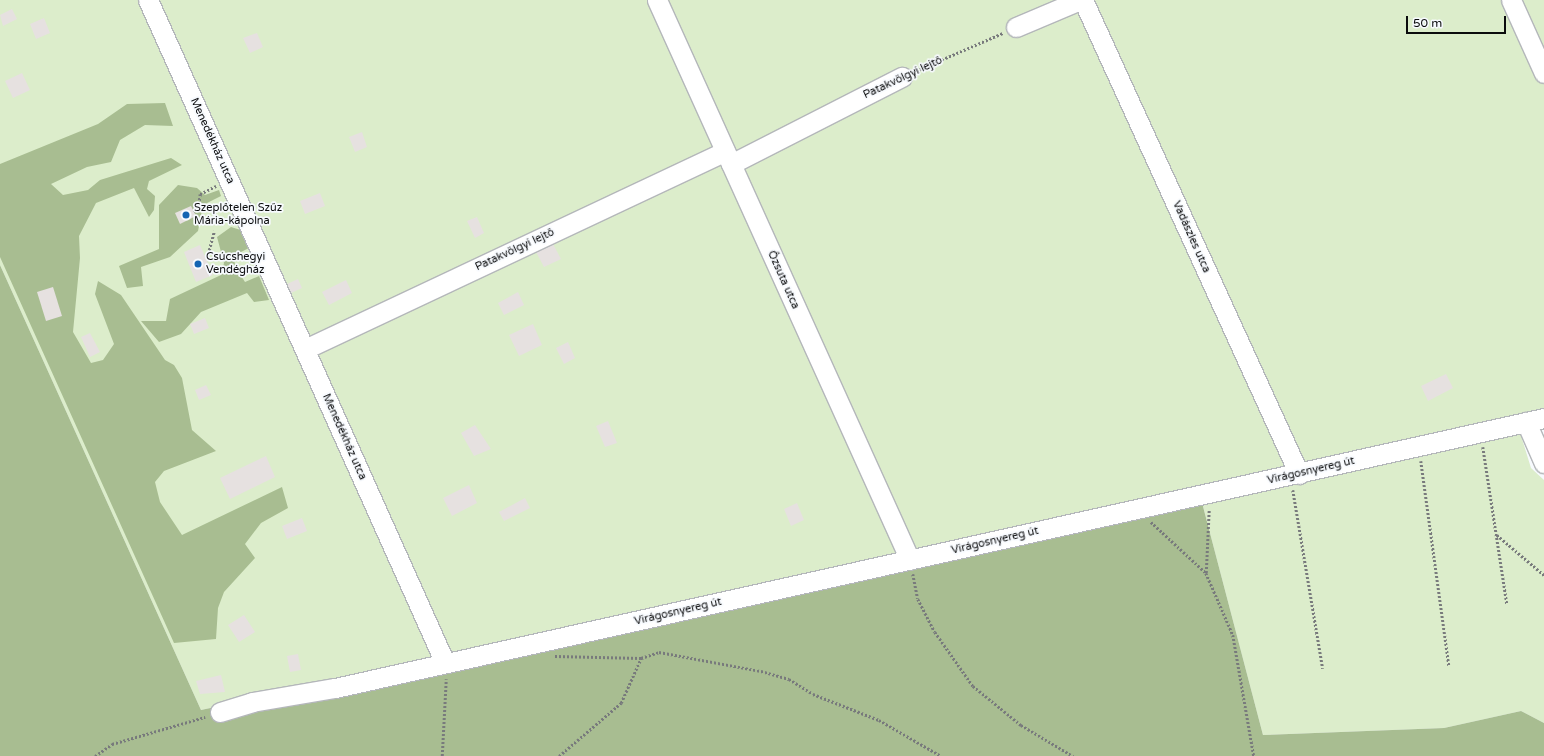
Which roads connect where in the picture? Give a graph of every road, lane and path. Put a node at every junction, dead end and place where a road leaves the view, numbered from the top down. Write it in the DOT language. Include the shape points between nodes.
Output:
graph roads {
  1 [pos="148,0"];
  2 [pos="657,0"];
  3 [pos="1080,0"];
  4 [pos="1083,0"];
  5 [pos="1511,0"];
  6 [pos="1016,27"];
  7 [pos="1544,73"];
  8 [pos="902,77"];
  9 [pos="728,157"];
  10 [pos="229,180"];
  11 [pos="193,211"];
  12 [pos="214,231"];
  13 [pos="208,254"];
  14 [pos="305,349"];
  15 [pos="1535,420"];
  16 [pos="1481,432"];
  17 [pos="1419,446"];
  18 [pos="1544,463"];
  19 [pos="1294,475"];
  20 [pos="1210,493"];
  21 [pos="1138,509"];
  22 [pos="1496,534"];
  23 [pos="910,560"];
  24 [pos="1206,573"];
  25 [pos="1544,575"];
  26 [pos="1507,604"];
  27 [pos="547,656"];
  28 [pos="642,658"];
  29 [pos="445,663"];
  30 [pos="1449,666"];
  31 [pos="1323,669"];
  32 [pos="220,712"];
  33 [pos="95,756"];
  34 [pos="442,756"];
  35 [pos="559,756"];
  36 [pos="941,756"];
  37 [pos="1073,756"];
  38 [pos="1254,756"];
  1 -- 10 [label="street, Menedékház utca"];
  2 -- 9 [label="street, Őzsuta utca"];
  3 -- 6 [label="street"];
  4 -- 19 [label="street, Vadászles utca"];
  5 -- 7 [label="street"];
  6 -- 8 [label="path, Patakvölgyi lejtő"];
  8 -- 9 [label="street, Patakvölgyi lejtő"];
  9 -- 14 [label="street, Patakvölgyi lejtő"];
  9 -- 23 [label="street, Őzsuta utca"];
  10 -- 11 [label="path" via="200,194 198,208"];
  10 -- 14 [label="street, Menedékház utca"];
  12 -- 13 [label="path"];
  14 -- 29 [label="street, Menedékház utca"];
  15 -- 16 [label="street, Virágosnyereg út"];
  15 -- 18 [label="street"];
  16 -- 17 [label="street, Virágosnyereg út"];
  16 -- 22 [label="path"];
  17 -- 19 [label="street, Virágosnyereg út"];
  17 -- 30 [label="path"];
  19 -- 20 [label="street, Virágosnyereg út"];
  19 -- 31 [label="path"];
  20 -- 21 [label="street, Virágosnyereg út"];
  20 -- 24 [label="path"];
  21 -- 23 [label="street, Virágosnyereg út"];
  21 -- 24 [label="path"];
  22 -- 25 [label="path"];
  22 -- 26 [label="path"];
  23 -- 29 [label="street, Virágosnyereg út"];
  23 -- 37 [label="path" via="918,599 935,632 973,686 1021,725"];
  24 -- 38 [label="path" via="1233,635"];
  27 -- 28 [label="path"];
  28 -- 35 [label="path" via="621,703"];
  28 -- 36 [label="path" via="659,652 789,679 813,694 879,720"];
  29 -- 32 [label="street" via="252,702"];
  29 -- 34 [label="path"];
  32 -- 33 [label="path" via="112,744"];
}
